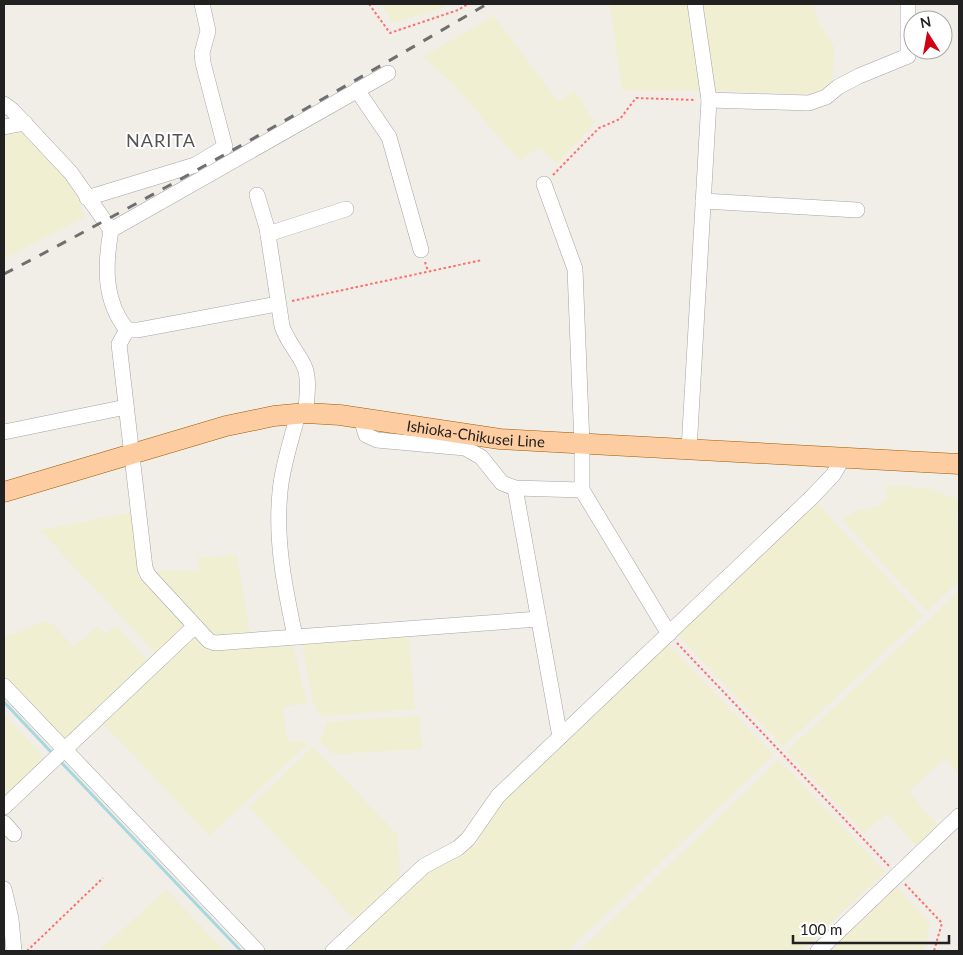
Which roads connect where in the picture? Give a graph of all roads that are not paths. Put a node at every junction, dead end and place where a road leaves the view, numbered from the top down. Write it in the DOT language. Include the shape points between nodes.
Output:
graph roads {
  1 [pos="202,4"];
  2 [pos="695,4"];
  3 [pos="908,4"];
  4 [pos="388,73"];
  5 [pos="357,90"];
  6 [pos="708,100"];
  7 [pos="4,104"];
  8 [pos="25,123"];
  9 [pos="4,127"];
  10 [pos="544,184"];
  11 [pos="257,195"];
  12 [pos="87,198"];
  13 [pos="703,201"];
  14 [pos="346,210"];
  15 [pos="857,210"];
  16 [pos="111,230"];
  17 [pos="268,234"];
  18 [pos="421,250"];
  19 [pos="277,304"];
  20 [pos="126,330"];
  21 [pos="126,407"];
  22 [pos="302,413"];
  23 [pos="361,418"];
  24 [pos="4,432"];
  25 [pos="582,445"];
  26 [pos="689,450"];
  27 [pos="133,455"];
  28 [pos="843,458"];
  29 [pos="959,464"];
  30 [pos="515,488"];
  31 [pos="582,490"];
  32 [pos="4,492"];
  33 [pos="539,620"];
  34 [pos="195,626"];
  35 [pos="668,634"];
  36 [pos="295,636"];
  37 [pos="4,686"];
  38 [pos="560,737"];
  39 [pos="59,755"];
  40 [pos="4,807"];
  41 [pos="959,816"];
  42 [pos="4,823"];
  43 [pos="14,834"];
  44 [pos="4,889"];
  45 [pos="14,951"];
  46 [pos="257,951"];
  47 [pos="333,951"];
  48 [pos="818,951"];
  1 -- 12 [label="street" via="208,31 202,53 203,63 225,146 195,164"];
  2 -- 6 [label="street"];
  3 -- 6 [label="street" via="908,56 859,76 826,97 809,103"];
  4 -- 5 [label="street"];
  5 -- 16 [label="street"];
  5 -- 18 [label="street" via="389,137"];
  6 -- 13 [label="street"];
  7 -- 8 [label="street"];
  8 -- 9 [label="street"];
  8 -- 12 [label="street" via="70,173"];
  10 -- 25 [label="street" via="575,269"];
  11 -- 17 [label="street"];
  12 -- 16 [label="street"];
  13 -- 15 [label="street"];
  13 -- 26 [label="street"];
  14 -- 17 [label="street"];
  16 -- 20 [label="street" via="106,273 109,295"];
  17 -- 19 [label="street"];
  19 -- 20 [label="street"];
  19 -- 22 [label="street" via="285,336 307,376"];
  20 -- 21 [label="street" via="119,344"];
  21 -- 24 [label="street"];
  21 -- 27 [label="street"];
  22 -- 23 [label="main road, Ishioka-Chikusei Line"];
  22 -- 27 [label="main road, Ishioka-Chikusei Line" via="250,420"];
  22 -- 36 [label="street" via="280,490 278,516 282,575"];
  23 -- 25 [label="main road, Ishioka-Chikusei Line" via="500,439"];
  23 -- 30 [label="street" via="366,435 378,440 465,448 481,457 502,483"];
  25 -- 26 [label="main road, Ishioka-Chikusei Line"];
  25 -- 31 [label="street"];
  26 -- 28 [label="main road, Ishioka-Chikusei Line"];
  27 -- 32 [label="main road, Ishioka-Chikusei Line"];
  27 -- 34 [label="street" via="145,568"];
  28 -- 29 [label="main road, Ishioka-Chikusei Line"];
  28 -- 35 [label="street" via="833,475 812,497"];
  30 -- 31 [label="street"];
  30 -- 33 [label="street"];
  31 -- 35 [label="street"];
  33 -- 36 [label="street"];
  33 -- 38 [label="street"];
  34 -- 36 [label="street" via="215,643"];
  34 -- 39 [label="street"];
  35 -- 38 [label="street"];
  37 -- 39 [label="street"];
  38 -- 47 [label="street" via="498,796 463,843 424,866"];
  39 -- 40 [label="street"];
  39 -- 46 [label="street"];
  41 -- 48 [label="street"];
  42 -- 43 [label="street"];
  44 -- 45 [label="street"];
}
